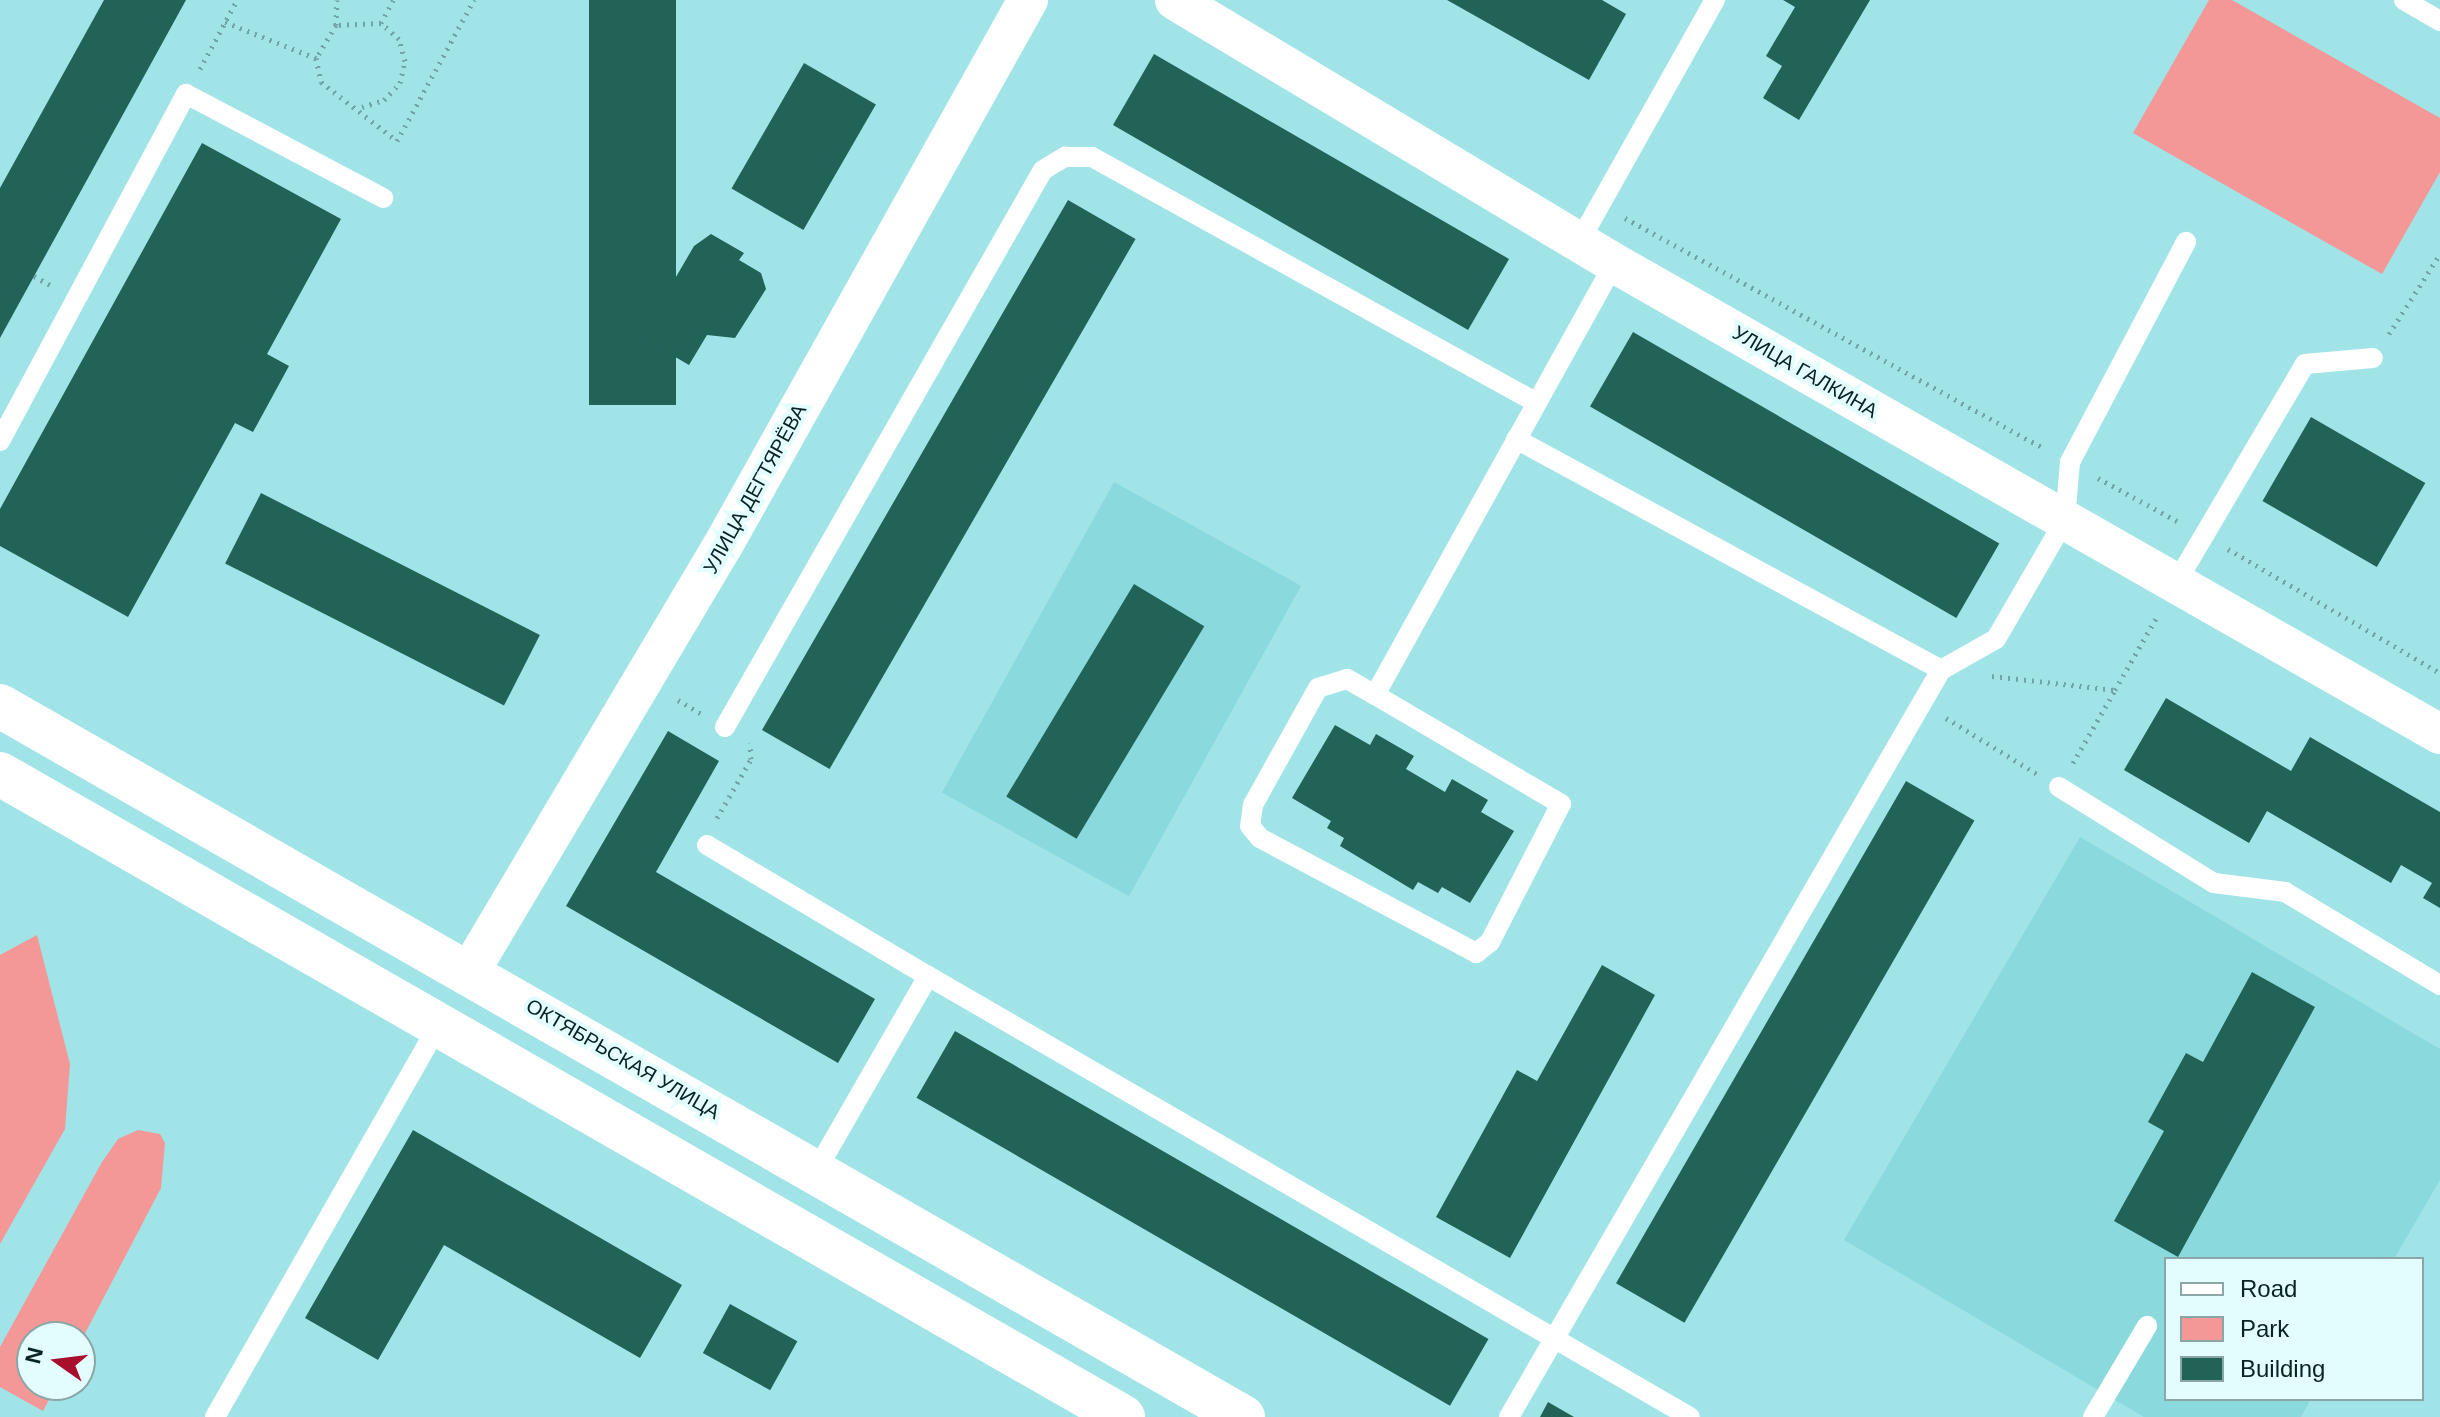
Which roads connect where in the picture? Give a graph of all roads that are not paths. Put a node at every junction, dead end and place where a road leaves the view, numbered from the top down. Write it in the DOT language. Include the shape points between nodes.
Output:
graph roads {
  1 [pos="1028,0"];
  2 [pos="1175,0"];
  3 [pos="1715,0"];
  4 [pos="2404,0"];
  5 [pos="2440,21"];
  6 [pos="383,198"];
  7 [pos="1579,242"];
  8 [pos="2186,242"];
  9 [pos="1614,263"];
  10 [pos="2373,358"];
  11 [pos="1537,403"];
  12 [pos="1516,439"];
  13 [pos="0,441"];
  14 [pos="2065,520"];
  15 [pos="2176,583"];
  16 [pos="1941,670"];
  17 [pos="1375,695"];
  18 [pos="0,706"];
  19 [pos="725,727"];
  20 [pos="2440,734"];
  21 [pos="0,774"];
  22 [pos="2059,787"];
  23 [pos="707,845"];
  24 [pos="470,971"];
  25 [pos="928,976"];
  26 [pos="2440,985"];
  27 [pos="439,1024"];
  28 [pos="816,1171"];
  29 [pos="2147,1326"];
  30 [pos="1555,1339"];
  31 [pos="215,1417"];
  32 [pos="1123,1417"];
  33 [pos="1243,1417"];
  34 [pos="1509,1417"];
  35 [pos="1690,1417"];
  36 [pos="2093,1417"];
  1 -- 24 [label="street, УЛИЦА ДЕГТЯРЁВА" via="722,547"];
  2 -- 7 [label="street, УЛИЦА ГАЛКИНА"];
  3 -- 7 [label="lane"];
  4 -- 5 [label="lane"];
  6 -- 13 [label="lane" via="186,94"];
  7 -- 9 [label="street, УЛИЦА ГАЛКИНА"];
  8 -- 14 [label="lane" via="2070,462"];
  9 -- 11 [label="lane"];
  9 -- 14 [label="street, УЛИЦА ГАЛКИНА"];
  10 -- 15 [label="lane" via="2305,364"];
  11 -- 12 [label="lane"];
  11 -- 19 [label="lane" via="1092,157 1065,157 1043,170"];
  12 -- 16 [label="lane"];
  12 -- 17 [label="lane"];
  14 -- 15 [label="street, УЛИЦА ГАЛКИНА"];
  14 -- 16 [label="lane" via="1996,639"];
  15 -- 20 [label="street, УЛИЦА ГАЛКИНА"];
  16 -- 30 [label="lane"];
  17 -- 17 [label="lane" via="1561,804 1490,942 1476,953 1260,838 1250,826 1253,805 1318,688 1347,679"];
  18 -- 24 [label="main road, ОКТЯБРЬСКАЯ УЛИЦА"];
  21 -- 27 [label="main road"];
  22 -- 26 [label="lane" via="2214,883 2285,892"];
  23 -- 25 [label="lane"];
  24 -- 28 [label="main road, ОКТЯБРЬСКАЯ УЛИЦА"];
  25 -- 28 [label="lane"];
  25 -- 30 [label="lane"];
  27 -- 31 [label="lane"];
  27 -- 32 [label="main road"];
  28 -- 33 [label="main road, ОКТЯБРЬСКАЯ УЛИЦА"];
  29 -- 36 [label="lane"];
  30 -- 34 [label="lane"];
  30 -- 35 [label="lane"];
}
